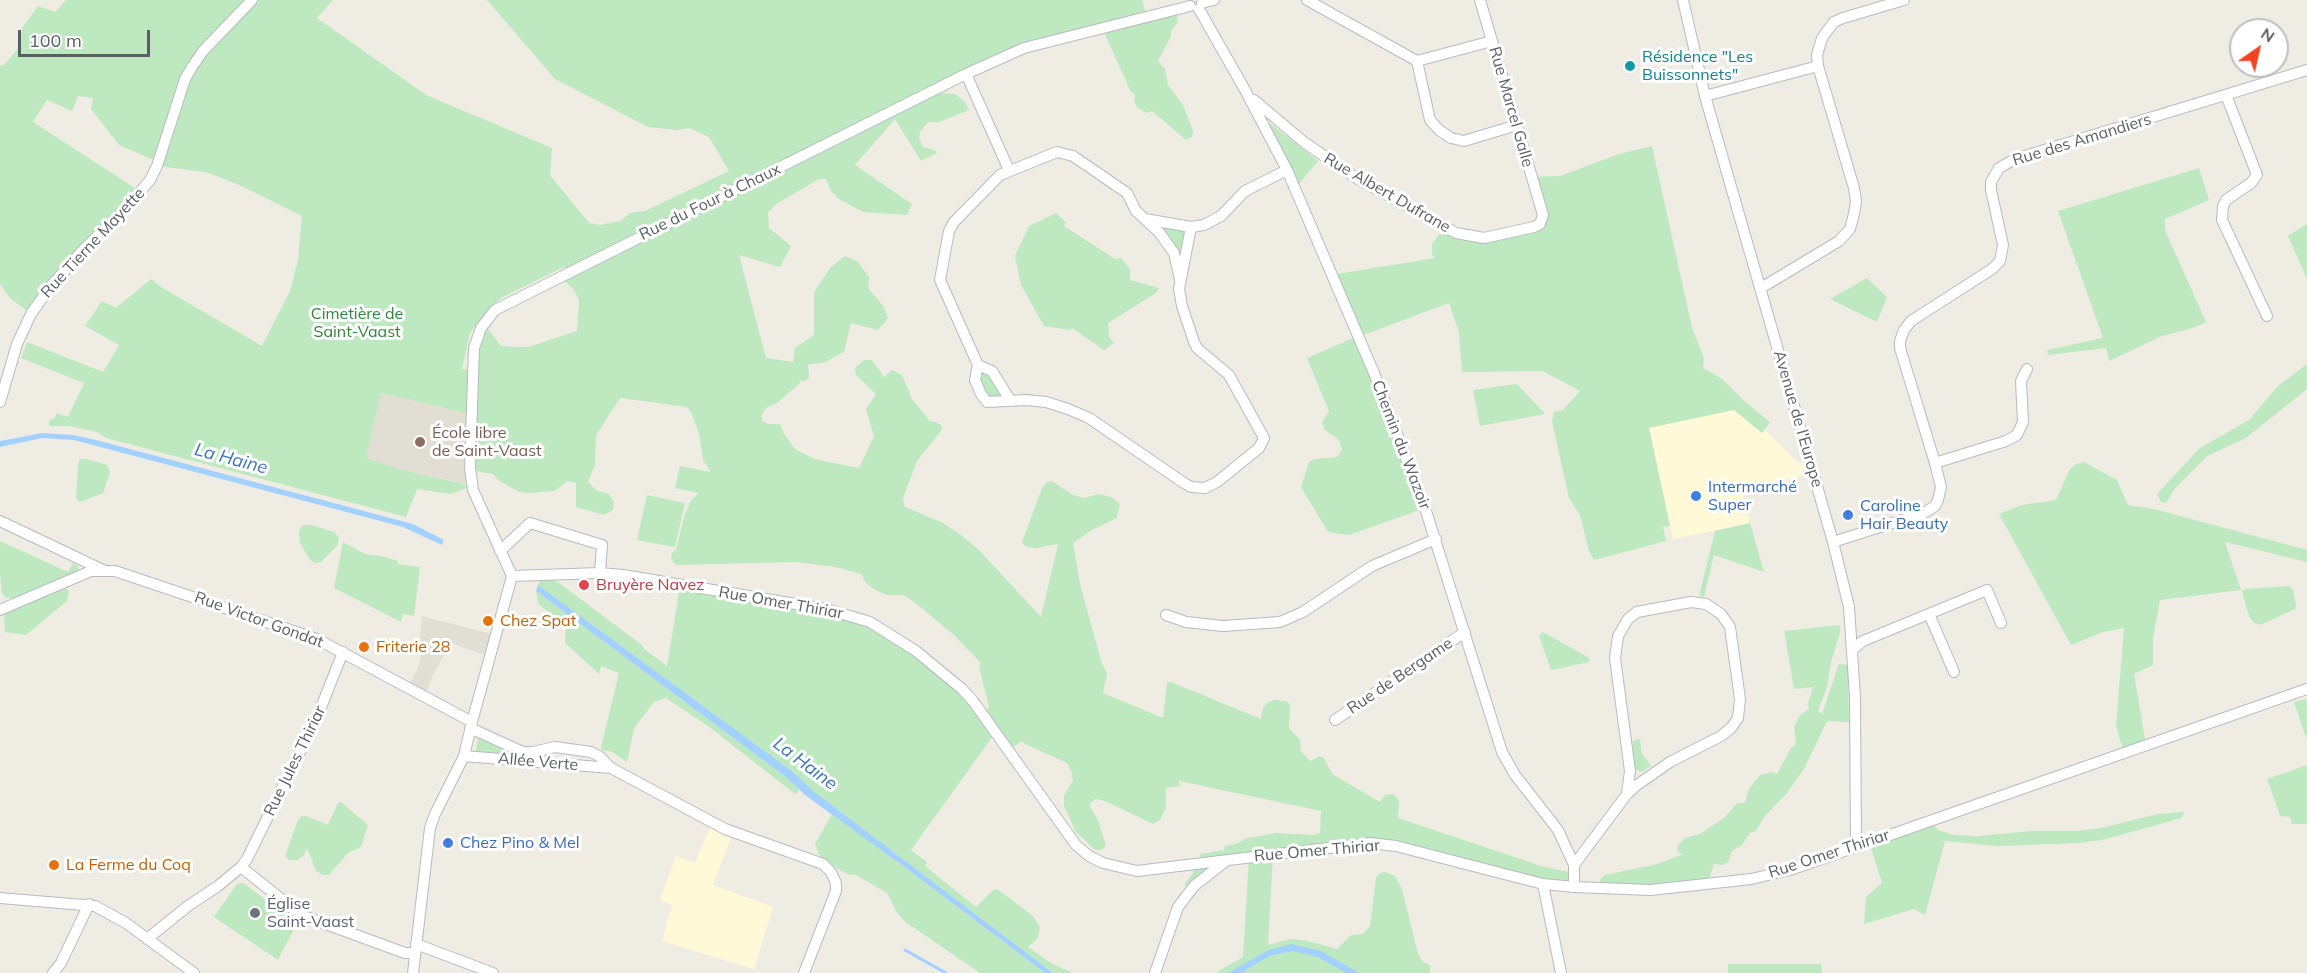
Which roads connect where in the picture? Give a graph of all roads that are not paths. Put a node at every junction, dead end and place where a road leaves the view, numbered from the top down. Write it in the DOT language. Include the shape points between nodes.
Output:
graph roads {
  1 [pos="252,0"];
  2 [pos="1214,0"];
  3 [pos="1307,0"];
  4 [pos="1480,0"];
  5 [pos="1683,0"];
  6 [pos="1905,0"];
  7 [pos="1196,4"];
  8 [pos="1492,41"];
  9 [pos="1417,61"];
  10 [pos="1818,66"];
  11 [pos="2307,70"];
  12 [pos="966,74"];
  13 [pos="1245,90"];
  14 [pos="2226,95"];
  15 [pos="1705,96"];
  16 [pos="1517,125"];
  17 [pos="1009,170"];
  18 [pos="1287,170"];
  19 [pos="1543,215"];
  20 [pos="1144,219"];
  21 [pos="1191,227"];
  22 [pos="1180,280"];
  23 [pos="1761,288"];
  24 [pos="2267,316"];
  25 [pos="978,365"];
  26 [pos="2027,369"];
  27 [pos="1010,400"];
  28 [pos="0,402"];
  29 [pos="1935,463"];
  30 [pos="0,521"];
  31 [pos="1436,539"];
  32 [pos="1833,542"];
  33 [pos="500,551"];
  34 [pos="104,570"];
  35 [pos="600,573"];
  36 [pos="512,576"];
  37 [pos="0,610"];
  38 [pos="1929,614"];
  39 [pos="1166,615"];
  40 [pos="2001,623"];
  41 [pos="1466,632"];
  42 [pos="1853,649"];
  43 [pos="344,652"];
  44 [pos="1954,672"];
  45 [pos="2307,689"];
  46 [pos="1335,720"];
  47 [pos="471,725"];
  48 [pos="464,756"];
  49 [pos="611,768"];
  50 [pos="1627,794"];
  51 [pos="1856,847"];
  52 [pos="1227,860"];
  53 [pos="1574,865"];
  54 [pos="241,867"];
  55 [pos="1543,884"];
  56 [pos="1574,887"];
  57 [pos="0,897"];
  58 [pos="89,904"];
  59 [pos="147,939"];
  60 [pos="415,949"];
  61 [pos="53,973"];
  62 [pos="194,973"];
  63 [pos="413,973"];
  64 [pos="493,973"];
  65 [pos="804,973"];
  66 [pos="1155,973"];
  67 [pos="1560,973"];
  1 -- 28 [label="street, Rue Tierne Mayette" via="192,66 150,180 50,287 31,314 17,344"];
  2 -- 7 [label="street, Rue du Four à Chaux"];
  3 -- 9 [label="street"];
  4 -- 8 [label="street, Rue Marcel Galle"];
  5 -- 15 [label="street, Avenue de l'Europe"];
  6 -- 10 [label="street" via="1834,22 1819,46"];
  7 -- 12 [label="street, Rue du Four à Chaux" via="1024,48"];
  7 -- 13 [label="street, Chemin du Wazoir"];
  8 -- 9 [label="street"];
  8 -- 16 [label="street, Rue Marcel Galle"];
  9 -- 16 [label="street" via="1430,120 1445,134 1464,141"];
  10 -- 15 [label="street"];
  10 -- 23 [label="street" via="1854,188 1854,214 1850,229 1839,241"];
  11 -- 14 [label="street, Rue des Amandiers"];
  12 -- 17 [label="street"];
  12 -- 33 [label="street, Rue du Four à Chaux" via="511,301 491,315 474,348 470,468 473,490"];
  13 -- 18 [label="street, Chemin du Wazoir"];
  13 -- 19 [label="street, Rue Albert Dufrane" via="1275,119 1331,161 1456,233 1484,238 1534,227"];
  14 -- 24 [label="street" via="2257,175 2226,200 2222,220"];
  14 -- 29 [label="street, Rue des Amandiers" via="2015,159 1999,168 1991,190 2002,239 2000,261 1911,321 1900,341"];
  15 -- 23 [label="street, Avenue de l'Europe"];
  16 -- 19 [label="street, Rue Marcel Galle"];
  17 -- 20 [label="street" via="1052,153 1067,153 1123,189"];
  17 -- 25 [label="street" via="952,224 940,273"];
  18 -- 21 [label="street" via="1245,191 1217,219"];
  18 -- 31 [label="street, Chemin du Wazoir" via="1374,373"];
  20 -- 21 [label="street"];
  20 -- 22 [label="street" via="1174,252"];
  21 -- 22 [label="street"];
  22 -- 27 [label="street" via="1182,306 1197,348 1225,370 1263,438 1259,448 1213,485 1191,487 1089,418 1068,409 1037,401"];
  23 -- 32 [label="street, Avenue de l'Europe"];
  25 -- 27 [label="street" via="992,371"];
  25 -- 27 [label="street" via="975,380 984,399 992,404"];
  26 -- 29 [label="street" via="2021,381 2023,422 2017,435"];
  29 -- 32 [label="street, Rue des Amandiers" via="1940,493 1930,510"];
  30 -- 34 [label="street, Rue Victor Gondat"];
  31 -- 39 [label="street" via="1372,566 1303,612 1280,622 1223,626 1186,622"];
  31 -- 41 [label="street, Chemin du Wazoir"];
  32 -- 42 [label="street, Avenue de l'Europe" via="1849,607"];
  33 -- 35 [label="street" via="530,523 602,545"];
  33 -- 36 [label="street, Rue du Four à Chaux"];
  34 -- 37 [label="street"];
  34 -- 43 [label="street, Rue Victor Gondat" via="303,633"];
  35 -- 36 [label="street, Rue Omer Thiriar"];
  35 -- 52 [label="street, Rue Omer Thiriar" via="826,609 870,622 916,651 962,689 1068,837 1089,856 1110,866 1137,871"];
  36 -- 47 [label="street"];
  38 -- 40 [label="street" via="1987,590"];
  38 -- 42 [label="street"];
  38 -- 44 [label="street"];
  41 -- 46 [label="street, Rue de Bergame"];
  41 -- 53 [label="street, Chemin du Wazoir" via="1502,752 1515,775 1551,818"];
  42 -- 51 [label="street, Avenue de l'Europe"];
  43 -- 47 [label="street, Rue Victor Gondat"];
  43 -- 54 [label="street, Rue Jules Thiriar" via="318,715"];
  45 -- 51 [label="street, Rue Omer Thiriar"];
  47 -- 48 [label="street"];
  47 -- 49 [label="street, Allée Verte" via="523,752 550,747 582,750 599,756"];
  48 -- 49 [label="street, Allée Verte"];
  48 -- 60 [label="street" via="430,828"];
  49 -- 65 [label="street, Allée Verte" via="710,822 816,861 831,872 836,883 834,899"];
  50 -- 50 [label="street" via="1660,768 1721,736 1738,718 1740,699 1730,627 1721,614 1706,604 1691,602 1637,612 1617,636 1615,658 1630,771"];
  50 -- 53 [label="street"];
  51 -- 56 [label="street, Rue Omer Thiriar" via="1751,879 1651,890"];
  52 -- 55 [label="street, Rue Omer Thiriar" via="1379,843"];
  52 -- 66 [label="street" via="1194,886 1178,907"];
  53 -- 56 [label="street, Chemin du Wazoir"];
  54 -- 59 [label="street"];
  54 -- 60 [label="street" via="301,915 405,953"];
  55 -- 56 [label="street, Rue Omer Thiriar"];
  55 -- 67 [label="street"];
  57 -- 58 [label="street"];
  58 -- 59 [label="street" via="107,911"];
  58 -- 61 [label="street"];
  59 -- 62 [label="street"];
  60 -- 63 [label="street"];
  60 -- 64 [label="street"];
}
